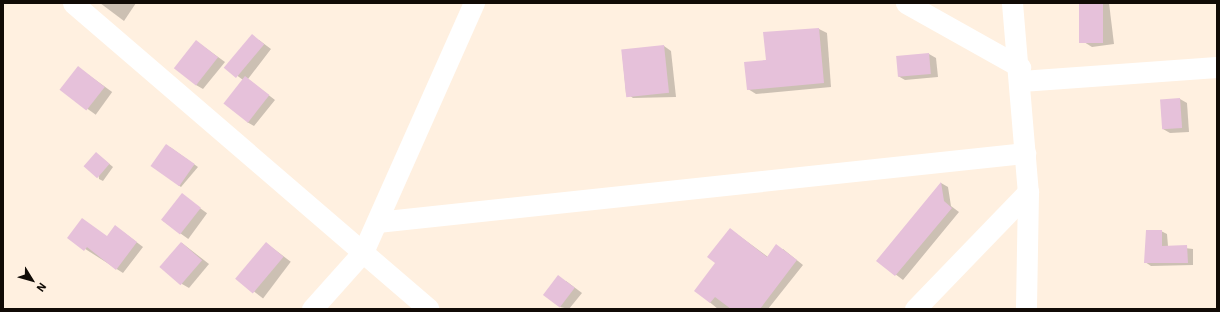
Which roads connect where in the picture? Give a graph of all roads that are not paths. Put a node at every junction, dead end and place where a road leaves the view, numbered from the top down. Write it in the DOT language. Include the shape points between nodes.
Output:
graph roads {
  1 [pos="73,3"];
  2 [pos="474,3"];
  3 [pos="906,3"];
  4 [pos="1012,3"];
  5 [pos="1217,67"];
  6 [pos="1021,74"];
  7 [pos="1025,153"];
  8 [pos="1028,192"];
  9 [pos="377,222"];
  10 [pos="363,252"];
  11 [pos="312,309"];
  12 [pos="429,309"];
  13 [pos="915,309"];
  14 [pos="1026,309"];
  1 -- 10 [label="street"];
  2 -- 9 [label="street"];
  3 -- 6 [label="street"];
  4 -- 6 [label="street"];
  5 -- 6 [label="street"];
  6 -- 7 [label="street"];
  7 -- 8 [label="street"];
  7 -- 9 [label="street"];
  8 -- 13 [label="street"];
  8 -- 14 [label="street"];
  9 -- 10 [label="street"];
  10 -- 11 [label="street"];
  10 -- 12 [label="street"];
}
